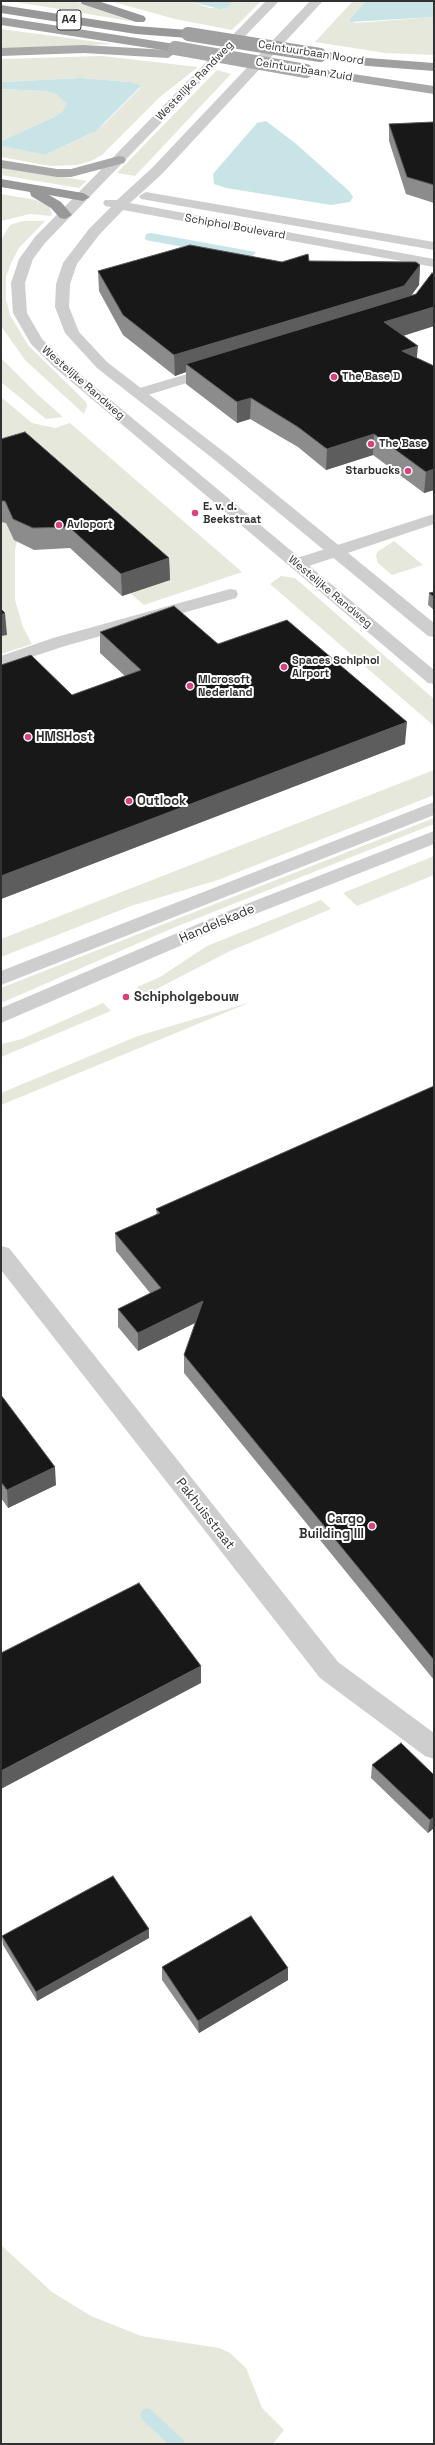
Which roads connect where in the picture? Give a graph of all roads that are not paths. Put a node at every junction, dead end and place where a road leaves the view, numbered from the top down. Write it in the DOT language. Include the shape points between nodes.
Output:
graph roads {
  1 [pos="86,1"];
  2 [pos="272,1"];
  3 [pos="317,1"];
  4 [pos="1,9"];
  5 [pos="1,21"];
  6 [pos="188,34"];
  7 [pos="171,51"];
  8 [pos="1,52"];
  9 [pos="434,67"];
  10 [pos="434,90"];
  11 [pos="119,160"];
  12 [pos="1,164"];
  13 [pos="157,171"];
  14 [pos="1,183"];
  15 [pos="26,187"];
  16 [pos="131,194"];
  17 [pos="83,197"];
  18 [pos="195,203"];
  19 [pos="120,205"];
  20 [pos="65,214"];
  21 [pos="162,214"];
  22 [pos="103,224"];
  23 [pos="434,246"];
  24 [pos="434,263"];
  25 [pos="228,366"];
  26 [pos="138,393"];
  27 [pos="434,519"];
  28 [pos="335,552"];
  29 [pos="297,564"];
  30 [pos="230,594"];
  31 [pos="434,632"];
  32 [pos="1,662"];
  33 [pos="434,679"];
  34 [pos="434,808"];
  35 [pos="434,837"];
  36 [pos="1,978"];
  37 [pos="1,1016"];
  38 [pos="1,1254"];
  39 [pos="434,1748"];
  1 -- 6 [label="highway, A4"];
  2 -- 11 [label="street, Westelijke Randweg"];
  3 -- 13 [label="street, Westelijke Randweg"];
  4 -- 6 [label="highway, A4" via="136,30"];
  5 -- 7 [label="highway, A4"];
  6 -- 9 [label="highway, Ceintuurbaan Noord, bridge" via="368,62"];
  7 -- 8 [label="main road, Ceintuurbaan Zuid" via="84,49"];
  7 -- 10 [label="main road, Ceintuurbaan Zuid, bridge"];
  11 -- 12 [label="main road" via="81,172 57,173"];
  11 -- 17 [label="street, Westelijke Randweg"];
  13 -- 16 [label="street, Westelijke Randweg"];
  13 -- 18 [label="street"];
  14 -- 15 [label="highway"];
  15 -- 17 [label="highway"];
  15 -- 20 [label="highway" via="50,200"];
  16 -- 17 [label="street"];
  16 -- 18 [label="street, Schiphol Boulevard"];
  16 -- 19 [label="street, Westelijke Randweg"];
  17 -- 19 [label="street, Schiphol Boulevard"];
  17 -- 20 [label="street, Westelijke Randweg"];
  18 -- 23 [label="street, Schiphol Boulevard"];
  19 -- 21 [label="street, Schiphol Boulevard"];
  19 -- 22 [label="street, Westelijke Randweg"];
  20 -- 29 [label="street, Westelijke Randweg" via="26,259 18,283 20,313 36,341 59,364"];
  21 -- 22 [label="street" via="128,217"];
  21 -- 24 [label="street, Schiphol Boulevard"];
  22 -- 26 [label="street, Westelijke Randweg" via="70,263 63,284 62,307 72,333 102,365"];
  25 -- 26 [label="street"];
  26 -- 28 [label="street, Westelijke Randweg"];
  27 -- 28 [label="street"];
  28 -- 29 [label="street"];
  28 -- 31 [label="street, Westelijke Randweg"];
  29 -- 33 [label="street, Westelijke Randweg"];
  30 -- 32 [label="street" via="59,642"];
  34 -- 36 [label="street"];
  35 -- 37 [label="street, Handelskade" via="238,914"];
  38 -- 39 [label="street, Pakhuisstraat" via="329,1670"];
}
